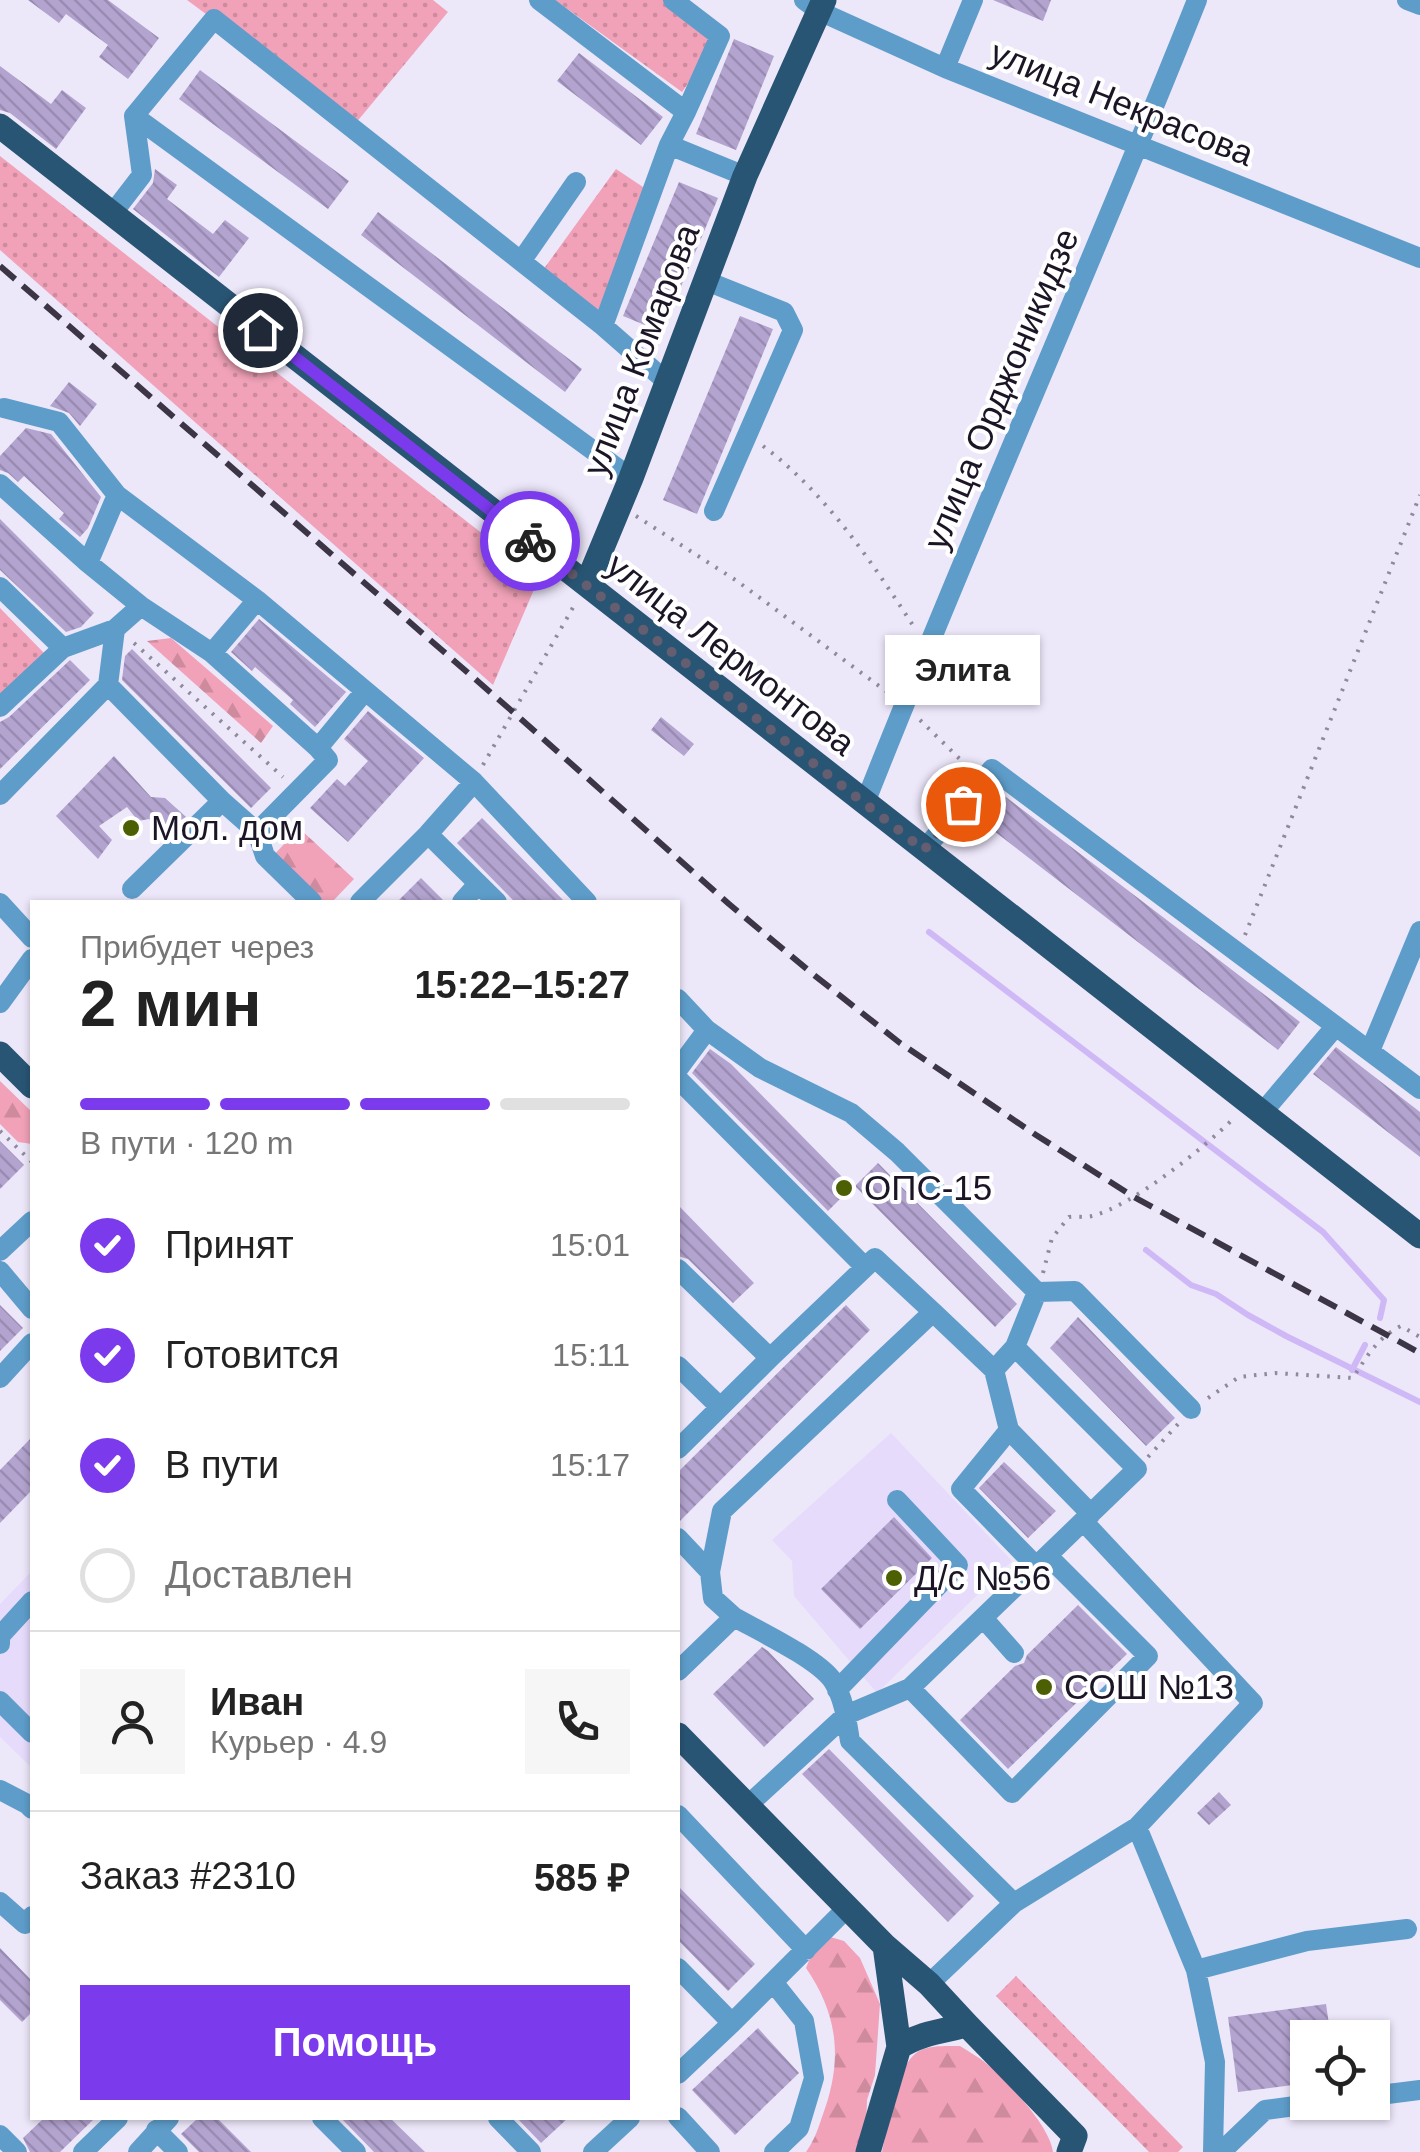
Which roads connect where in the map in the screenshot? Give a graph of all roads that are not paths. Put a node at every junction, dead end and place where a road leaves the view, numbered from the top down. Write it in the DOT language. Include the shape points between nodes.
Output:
graph roads {
  1 [pos="539,0"];
  2 [pos="673,0"];
  3 [pos="973,0"];
  4 [pos="1197,0"];
  5 [pos="1407,0"];
  6 [pos="816,4"];
  7 [pos="1420,6"];
  8 [pos="945,68"];
  9 [pos="686,112"];
  10 [pos="134,116"];
  11 [pos="0,126"];
  12 [pos="1140,144"];
  13 [pos="669,145"];
  14 [pos="745,176"];
  15 [pos="576,182"];
  16 [pos="112,214"];
  17 [pos="1420,258"];
  18 [pos="522,260"];
  19 [pos="704,280"];
  20 [pos="603,326"];
  21 [pos="666,382"];
  22 [pos="2,410"];
  23 [pos="630,478"];
  24 [pos="0,484"];
  25 [pos="117,495"];
  26 [pos="714,512"];
  27 [pos="88,564"];
  28 [pos="586,584"];
  29 [pos="0,587"];
  30 [pos="257,600"];
  31 [pos="141,606"];
  32 [pos="115,629"];
  33 [pos="62,648"];
  34 [pos="212,653"];
  35 [pos="108,686"];
  36 [pos="365,691"];
  37 [pos="0,707"];
  38 [pos="318,748"];
  39 [pos="474,782"];
  40 [pos="0,795"];
  41 [pos="222,801"];
  42 [pos="865,803"];
  43 [pos="257,832"];
  44 [pos="428,834"];
  45 [pos="924,850"];
  46 [pos="478,884"];
  47 [pos="132,889"];
  48 [pos="310,900"];
  49 [pos="362,900"];
  50 [pos="464,900"];
  51 [pos="495,900"];
  52 [pos="585,900"];
  53 [pos="0,903"];
  54 [pos="1420,931"];
  55 [pos="30,936"];
  56 [pos="30,963"];
  57 [pos="680,1001"];
  58 [pos="0,1002"];
  59 [pos="1335,1027"];
  60 [pos="707,1030"];
  61 [pos="1370,1051"];
  62 [pos="0,1054"];
  63 [pos="680,1066"];
  64 [pos="680,1080"];
  65 [pos="30,1084"];
  66 [pos="1420,1089"];
  67 [pos="1262,1113"];
  68 [pos="30,1222"];
  69 [pos="1420,1236"];
  70 [pos="0,1251"];
  71 [pos="865,1266"];
  72 [pos="680,1270"];
  73 [pos="0,1271"];
  74 [pos="1037,1292"];
  75 [pos="30,1307"];
  76 [pos="933,1312"];
  77 [pos="30,1346"];
  78 [pos="1015,1347"];
  79 [pos="770,1358"];
  80 [pos="680,1368"];
  81 [pos="994,1370"];
  82 [pos="0,1378"];
  83 [pos="720,1406"];
  84 [pos="1191,1409"];
  85 [pos="1009,1430"];
  86 [pos="680,1448"];
  87 [pos="896,1500"];
  88 [pos="1087,1518"];
  89 [pos="680,1540"];
  90 [pos="1042,1561"];
  91 [pos="710,1572"];
  92 [pos="30,1603"];
  93 [pos="734,1617"];
  94 [pos="984,1619"];
  95 [pos="0,1644"];
  96 [pos="1014,1652"];
  97 [pos="680,1668"];
  98 [pos="910,1688"];
  99 [pos="837,1690"];
  100 [pos="0,1701"];
  101 [pos="846,1714"];
  102 [pos="30,1731"];
  103 [pos="680,1737"];
  104 [pos="0,1790"];
  105 [pos="30,1803"];
  106 [pos="747,1806"];
  107 [pos="680,1817"];
  108 [pos="1137,1827"];
  109 [pos="0,1902"];
  110 [pos="1014,1903"];
  111 [pos="847,1908"];
  112 [pos="30,1918"];
  113 [pos="1407,1929"];
  114 [pos="885,1946"];
  115 [pos="806,1950"];
  116 [pos="680,1970"];
  117 [pos="1196,1970"];
  118 [pos="773,1982"];
  119 [pos="929,1984"];
  120 [pos="732,2023"];
  121 [pos="967,2025"];
  122 [pos="899,2047"];
  123 [pos="680,2072"];
  124 [pos="1420,2090"];
  125 [pos="1390,2094"];
  126 [pos="1290,2107"];
  127 [pos="116,2120"];
  128 [pos="324,2120"];
  129 [pos="500,2120"];
  130 [pos="628,2120"];
  131 [pos="680,2120"];
  132 [pos="162,2124"];
  133 [pos="0,2135"];
  134 [pos="1080,2147"];
  135 [pos="602,2149"];
  136 [pos="17,2152"];
  137 [pos="84,2152"];
  138 [pos="138,2152"];
  139 [pos="178,2152"];
  140 [pos="356,2152"];
  141 [pos="531,2152"];
  142 [pos="710,2152"];
  143 [pos="774,2152"];
  144 [pos="868,2152"];
  145 [pos="1217,2152"];
  1 -- 9 [label="street"];
  2 -- 9 [label="street" via="720,36"];
  3 -- 8 [label="street"];
  4 -- 12 [label="street, улица Орджоникидзе"];
  5 -- 7 [label="street"];
  6 -- 8 [label="street, улица Некрасова"];
  6 -- 14 [label="main road, улица Комарова"];
  8 -- 12 [label="street, улица Некрасова"];
  9 -- 13 [label="street"];
  10 -- 16 [label="street" via="142,175"];
  10 -- 18 [label="street" via="214,19"];
  10 -- 23 [label="street"];
  11 -- 16 [label="main road, улица Лермонтова"];
  12 -- 17 [label="street, улица Некрасова"];
  12 -- 42 [label="street, улица Орджоникидзе"];
  13 -- 14 [label="street"];
  13 -- 20 [label="street"];
  14 -- 19 [label="main road, улица Комарова"];
  15 -- 18 [label="street"];
  16 -- 28 [label="main road, улица Лермонтова"];
  18 -- 20 [label="street"];
  19 -- 21 [label="main road, улица Комарова"];
  19 -- 26 [label="street" via="784,312 792,330"];
  20 -- 21 [label="street"];
  21 -- 23 [label="main road, улица Комарова"];
  22 -- 25 [label="street" via="59,422"];
  23 -- 28 [label="main road, улица Комарова"];
  24 -- 27 [label="street"];
  25 -- 27 [label="street"];
  25 -- 30 [label="street"];
  27 -- 31 [label="street"];
  28 -- 42 [label="main road, улица Лермонтова"];
  29 -- 33 [label="street"];
  30 -- 34 [label="street"];
  30 -- 36 [label="street"];
  31 -- 32 [label="street"];
  31 -- 34 [label="street"];
  32 -- 33 [label="street"];
  32 -- 35 [label="street"];
  33 -- 37 [label="street"];
  34 -- 38 [label="street"];
  35 -- 40 [label="street"];
  35 -- 41 [label="street"];
  36 -- 38 [label="street"];
  36 -- 39 [label="street"];
  38 -- 43 [label="street" via="328,760"];
  39 -- 44 [label="street"];
  39 -- 52 [label="street"];
  41 -- 43 [label="street"];
  41 -- 47 [label="street"];
  42 -- 45 [label="main road, улица Лермонтова"];
  43 -- 48 [label="street" via="265,856"];
  44 -- 46 [label="street"];
  44 -- 49 [label="street"];
  45 -- 59 [label="street" via="992,769"];
  45 -- 67 [label="main road, улица Лермонтова"];
  46 -- 50 [label="street"];
  46 -- 51 [label="street"];
  53 -- 55 [label="street"];
  54 -- 61 [label="street"];
  56 -- 58 [label="street"];
  57 -- 60 [label="street"];
  59 -- 61 [label="street"];
  59 -- 67 [label="street"];
  60 -- 63 [label="street"];
  60 -- 74 [label="street" via="760,1068 850,1113"];
  61 -- 66 [label="street"];
  62 -- 65 [label="main road"];
  64 -- 71 [label="street"];
  67 -- 69 [label="main road, улица Лермонтова"];
  68 -- 70 [label="street"];
  71 -- 76 [label="street" via="876,1258"];
  71 -- 79 [label="street"];
  72 -- 79 [label="street"];
  73 -- 75 [label="street"];
  74 -- 78 [label="street"];
  74 -- 84 [label="street" via="1075,1291"];
  76 -- 81 [label="street"];
  76 -- 91 [label="street" via="722,1512"];
  77 -- 82 [label="street"];
  78 -- 81 [label="street"];
  78 -- 88 [label="street" via="1137,1468"];
  79 -- 83 [label="street"];
  80 -- 83 [label="street"];
  81 -- 85 [label="street"];
  83 -- 86 [label="street"];
  85 -- 88 [label="street"];
  85 -- 90 [label="street" via="961,1489"];
  87 -- 99 [label="street" via="958,1564"];
  88 -- 90 [label="street"];
  88 -- 108 [label="street" via="1253,1703"];
  89 -- 91 [label="street"];
  90 -- 94 [label="street"];
  90 -- 98 [label="street" via="1148,1656 1012,1793"];
  91 -- 93 [label="street" via="713,1598"];
  92 -- 95 [label="street"];
  93 -- 97 [label="street"];
  93 -- 99 [label="street" via="798,1652 832,1678"];
  94 -- 96 [label="street"];
  94 -- 98 [label="street"];
  98 -- 101 [label="street"];
  99 -- 101 [label="street"];
  100 -- 102 [label="street"];
  101 -- 106 [label="street"];
  101 -- 110 [label="street" via="850,1741"];
  103 -- 106 [label="main road"];
  104 -- 105 [label="street"];
  106 -- 111 [label="main road"];
  107 -- 115 [label="street"];
  108 -- 110 [label="street"];
  108 -- 117 [label="street"];
  109 -- 112 [label="street" via="25,1924"];
  110 -- 119 [label="street"];
  111 -- 114 [label="main road"];
  111 -- 115 [label="street"];
  113 -- 117 [label="street" via="1307,1940"];
  114 -- 119 [label="main road"];
  114 -- 122 [label="main road"];
  115 -- 118 [label="street"];
  116 -- 120 [label="street"];
  117 -- 145 [label="street" via="1215,2062"];
  118 -- 120 [label="street"];
  118 -- 143 [label="street" via="804,2021 814,2078 799,2128"];
  119 -- 121 [label="main road"];
  120 -- 123 [label="street"];
  121 -- 122 [label="main road"];
  121 -- 134 [label="main road"];
  122 -- 144 [label="main road"];
  124 -- 125 [label="street"];
  126 -- 145 [label="street" via="1265,2110"];
  127 -- 137 [label="street"];
  128 -- 140 [label="street"];
  129 -- 141 [label="street"];
  130 -- 135 [label="street"];
  131 -- 142 [label="street"];
  132 -- 138 [label="street"];
  132 -- 139 [label="street"];
  133 -- 136 [label="street"];
}
